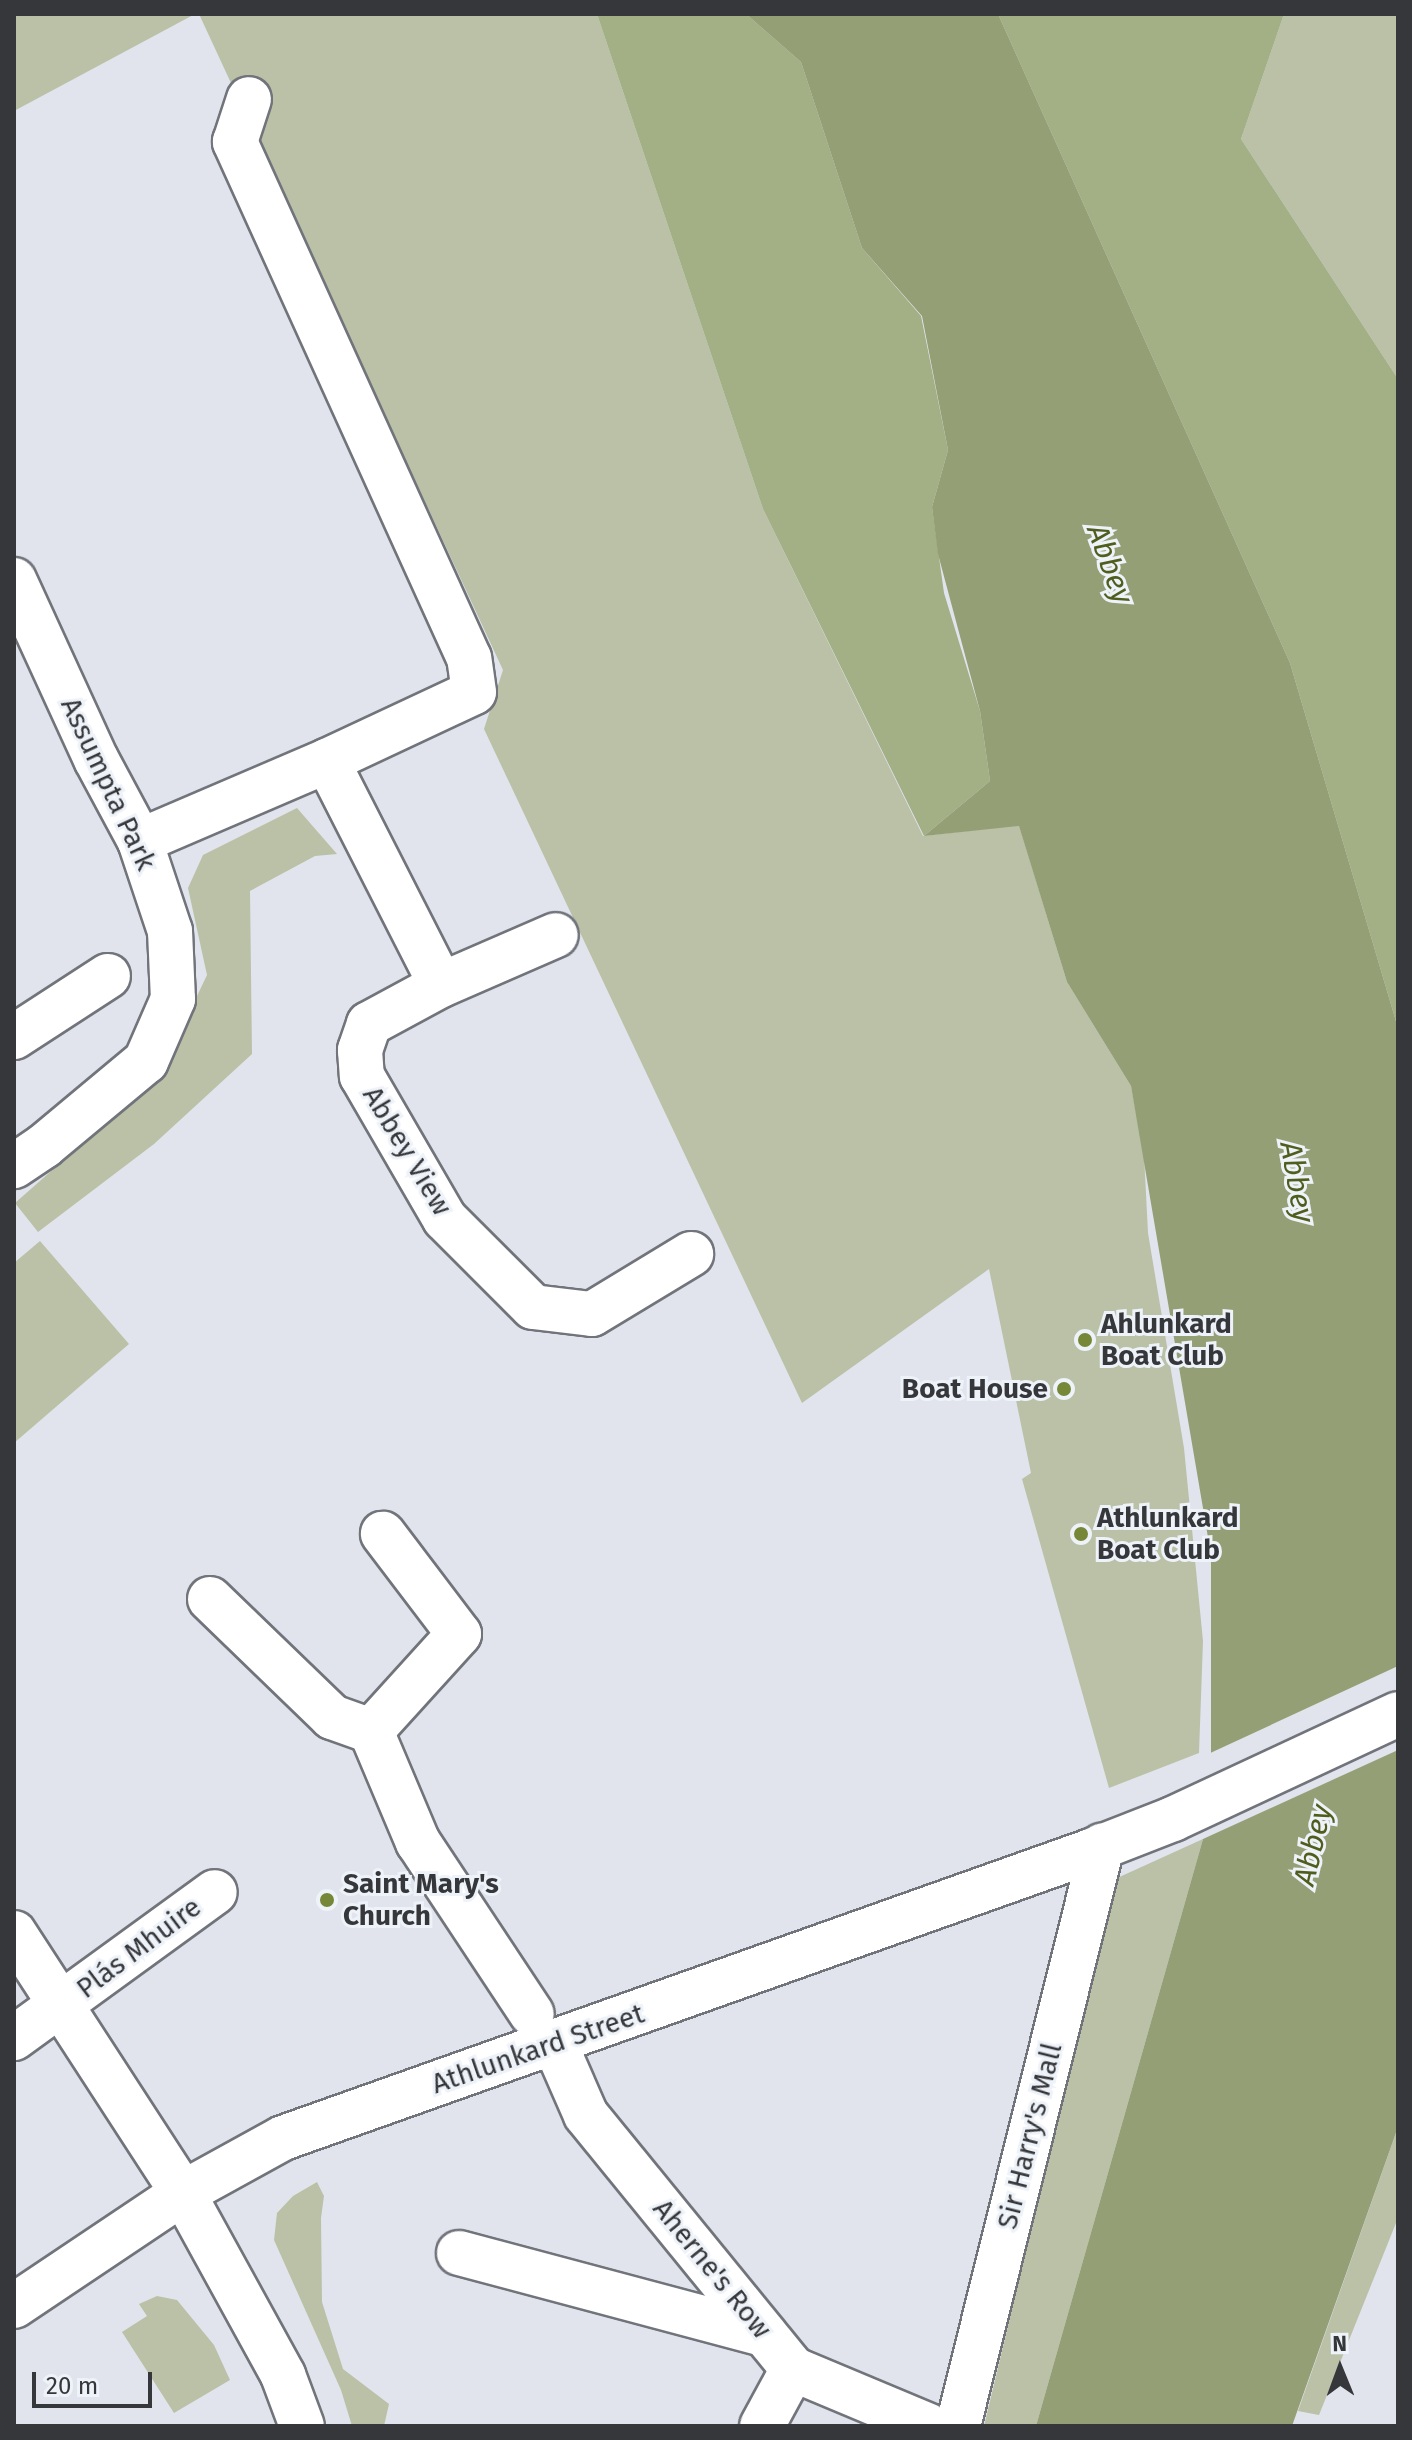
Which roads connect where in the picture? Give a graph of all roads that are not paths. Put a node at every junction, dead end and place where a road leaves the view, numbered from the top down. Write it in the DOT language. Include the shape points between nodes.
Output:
graph roads {
  1 [pos="249,99"];
  2 [pos="14,580"];
  3 [pos="327,761"];
  4 [pos="140,841"];
  5 [pos="556,935"];
  6 [pos="108,976"];
  7 [pos="441,985"];
  8 [pos="14,1037"];
  9 [pos="14,1166"];
  10 [pos="691,1254"];
  11 [pos="383,1534"];
  12 [pos="210,1599"];
  13 [pos="1398,1714"];
  14 [pos="371,1731"];
  15 [pos="1096,1848"];
  16 [pos="215,1892"];
  17 [pos="14,1933"];
  18 [pos="63,2005"];
  19 [pos="543,2029"];
  20 [pos="14,2038"];
  21 [pos="183,2193"];
  22 [pos="459,2253"];
  23 [pos="14,2306"];
  24 [pos="764,2334"];
  25 [pos="793,2369"];
  26 [pos="302,2426"];
  27 [pos="762,2426"];
  28 [pos="929,2426"];
  29 [pos="958,2426"];
  1 -- 3 [label="street" via="235,142 469,658 474,692"];
  2 -- 4 [label="street, Assumpta Park"];
  3 -- 4 [label="street"];
  3 -- 7 [label="street"];
  4 -- 9 [label="street, Assumpta Park" via="170,931 173,999 146,1061"];
  5 -- 7 [label="street, Abbey View"];
  6 -- 8 [label="street"];
  7 -- 10 [label="street, Abbey View" via="369,1024 360,1050 362,1076 445,1219 533,1307 592,1314"];
  11 -- 14 [label="street" via="459,1634"];
  12 -- 14 [label="street" via="332,1717"];
  13 -- 15 [label="street, Athlunkard Street" via="1173,1819"];
  14 -- 19 [label="street, Aherne's Row" via="418,1842"];
  15 -- 19 [label="street, Athlunkard Street"];
  15 -- 29 [label="street, Sir Harry's Mall"];
  16 -- 18 [label="street, Plás Mhuire"];
  17 -- 18 [label="street"];
  18 -- 20 [label="street, Plás Mhuire"];
  18 -- 21 [label="street"];
  19 -- 21 [label="street, Athlunkard Street" via="283,2138"];
  19 -- 24 [label="street, Aherne's Row" via="586,2115"];
  21 -- 23 [label="street, Athlunkard Street"];
  21 -- 26 [label="street" via="283,2375"];
  22 -- 24 [label="street"];
  24 -- 25 [label="street, Aherne's Row"];
  25 -- 27 [label="street"];
  25 -- 28 [label="street, Aherne's Row"];
}
